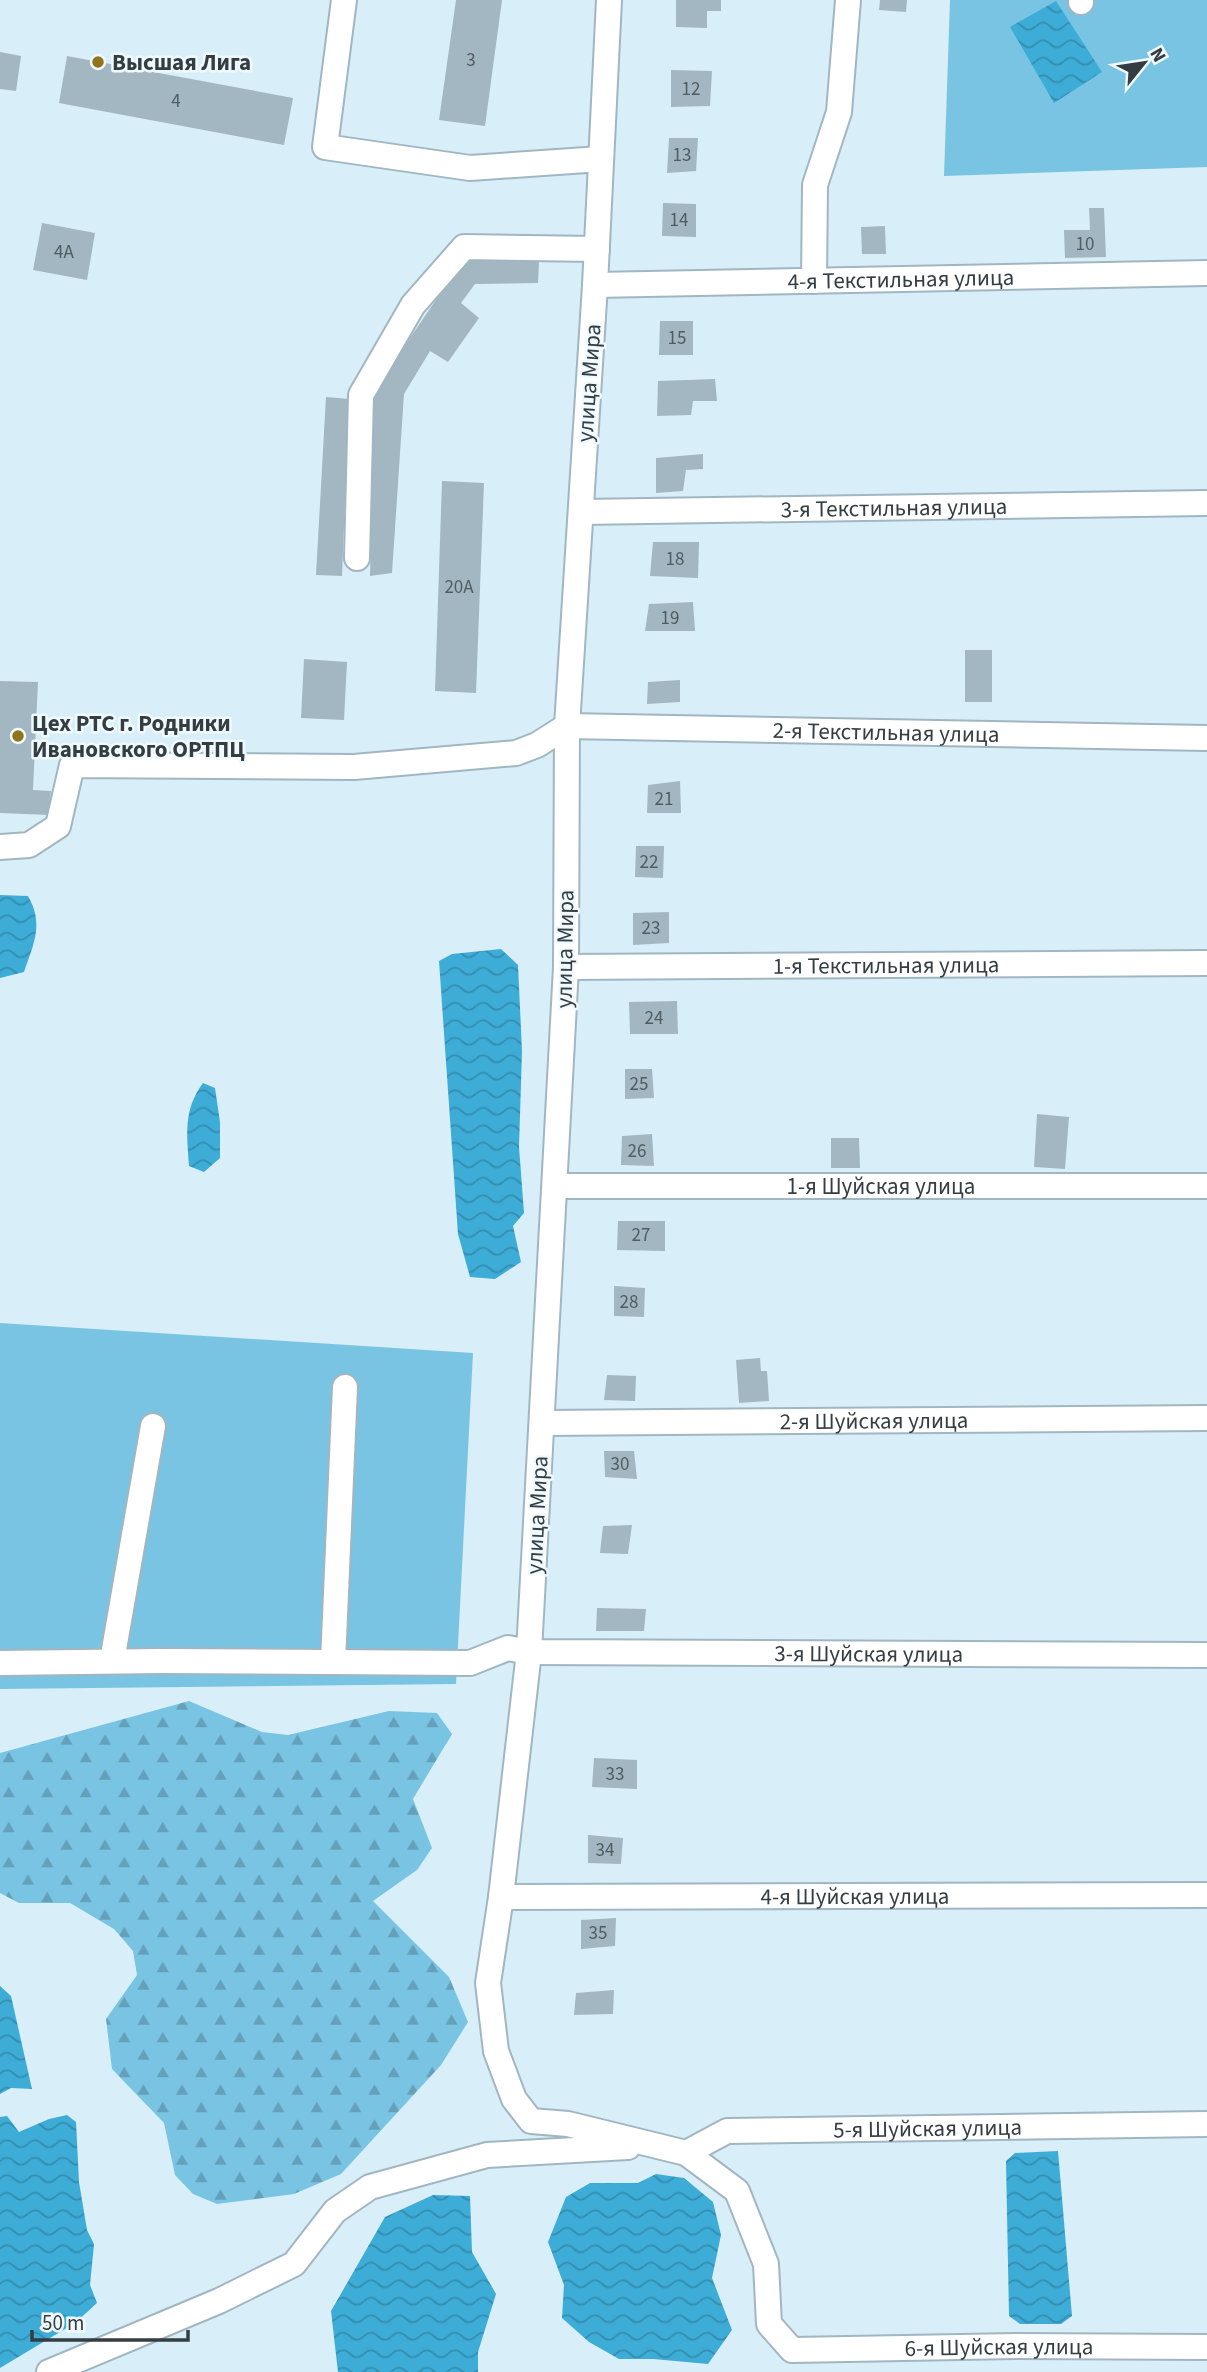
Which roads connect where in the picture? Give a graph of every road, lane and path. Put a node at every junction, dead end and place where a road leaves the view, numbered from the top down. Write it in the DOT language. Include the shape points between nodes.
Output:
graph roads {
  1 [pos="344,0"];
  2 [pos="609,0"];
  3 [pos="848,0"];
  4 [pos="601,159"];
  5 [pos="597,249"];
  6 [pos="1207,273"];
  7 [pos="814,281"];
  8 [pos="595,285"];
  9 [pos="1207,503"];
  10 [pos="581,512"];
  11 [pos="357,558"];
  12 [pos="567,726"];
  13 [pos="1207,738"];
  14 [pos="0,847"];
  15 [pos="1207,963"];
  16 [pos="566,967"];
  17 [pos="555,1186"];
  18 [pos="1207,1186"];
  19 [pos="345,1387"];
  20 [pos="1207,1418"];
  21 [pos="542,1423"];
  22 [pos="153,1426"];
  23 [pos="529,1652"];
  24 [pos="1207,1655"];
  25 [pos="112,1661"];
  26 [pos="333,1662"];
  27 [pos="0,1663"];
  28 [pos="1207,1895"];
  29 [pos="501,1896"];
  30 [pos="1207,2124"];
  31 [pos="654,2147"];
  32 [pos="686,2153"];
  33 [pos="1207,2347"];
  34 [pos="49,2372"];
  1 -- 4 [label="street" via="325,146 470,168"];
  2 -- 4 [label="street, улица Мира"];
  3 -- 7 [label="street" via="839,111 815,185"];
  4 -- 5 [label="street, улица Мира"];
  5 -- 8 [label="street, улица Мира"];
  5 -- 11 [label="street" via="464,247 413,305 361,395"];
  6 -- 7 [label="street, 4-я Текстильная улица"];
  7 -- 8 [label="street, 4-я Текстильная улица"];
  8 -- 10 [label="street, улица Мира"];
  9 -- 10 [label="street, 3-я Текстильная улица"];
  10 -- 12 [label="street, улица Мира"];
  12 -- 13 [label="street, 2-я Текстильная улица"];
  12 -- 14 [label="street" via="516,753 368,766 72,765 58,827 29,845"];
  12 -- 16 [label="street, улица Мира"];
  15 -- 16 [label="street, 1-я Текстильная улица"];
  16 -- 17 [label="street, улица Мира"];
  17 -- 18 [label="street, 1-я Шуйская улица"];
  17 -- 21 [label="street, улица Мира"];
  19 -- 26 [label="street"];
  20 -- 21 [label="street, 2-я Шуйская улица"];
  21 -- 23 [label="street, улица Мира"];
  22 -- 25 [label="street"];
  23 -- 24 [label="street, 3-я Шуйская улица"];
  23 -- 26 [label="street, 3-я Шуйская улица" via="508,1648 470,1663"];
  23 -- 29 [label="street, улица Мира"];
  25 -- 26 [label="street, 3-я Шуйская улица"];
  25 -- 27 [label="street, 3-я Шуйская улица"];
  28 -- 29 [label="street, 4-я Шуйская улица"];
  29 -- 31 [label="street, улица Мира" via="488,1983 496,2051 514,2099 531,2121 568,2124"];
  30 -- 32 [label="street, 5-я Шуйская улица" via="727,2131"];
  31 -- 32 [label="street"];
  31 -- 34 [label="street" via="487,2155 370,2187 335,2211 294,2264 219,2301"];
  32 -- 33 [label="street, 6-я Шуйская улица" via="737,2191 766,2264 769,2324 792,2350"];
}
